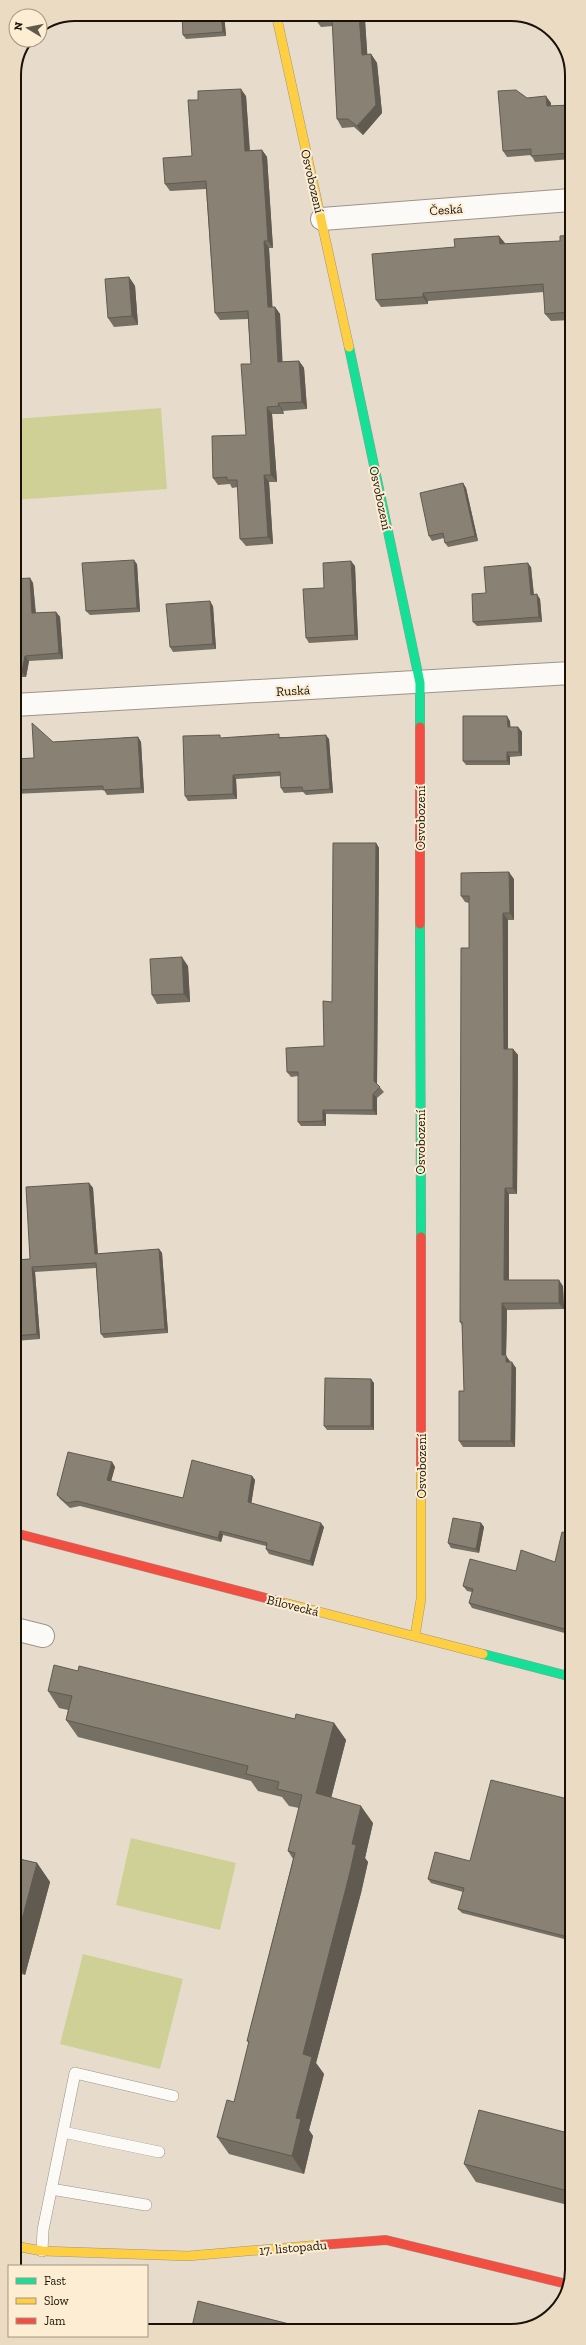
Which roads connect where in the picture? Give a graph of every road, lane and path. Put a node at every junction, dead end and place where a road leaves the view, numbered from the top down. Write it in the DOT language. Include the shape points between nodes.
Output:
graph roads {
  1 [pos="278,21"];
  2 [pos="565,200"];
  3 [pos="322,219"];
  4 [pos="565,673"];
  5 [pos="420,683"];
  6 [pos="21,705"];
  7 [pos="21,1535"];
  8 [pos="21,1630"];
  9 [pos="43,1636"];
  10 [pos="415,1636"];
  11 [pos="565,1675"];
  12 [pos="174,2096"];
  13 [pos="63,2132"];
  14 [pos="159,2152"];
  15 [pos="51,2189"];
  16 [pos="146,2205"];
  17 [pos="21,2247"];
  18 [pos="42,2251"];
  19 [pos="563,2283"];
  1 -- 3 [label="street, Osvobození"];
  2 -- 3 [label="street, Česká"];
  3 -- 5 [label="street, Osvobození"];
  4 -- 5 [label="street, Ruská"];
  5 -- 6 [label="street, Ruská"];
  5 -- 10 [label="street, Osvobození" via="421,1598"];
  7 -- 10 [label="street, Bílovecká"];
  8 -- 9 [label="street"];
  10 -- 11 [label="street, Bílovecká"];
  12 -- 13 [label="lane" via="75,2073"];
  13 -- 14 [label="lane"];
  13 -- 15 [label="lane"];
  15 -- 16 [label="lane"];
  15 -- 18 [label="lane" via="43,2230"];
  17 -- 18 [label="street, 17. listopadu"];
  18 -- 19 [label="street, 17. listopadu" via="188,2256 386,2240"];
}
